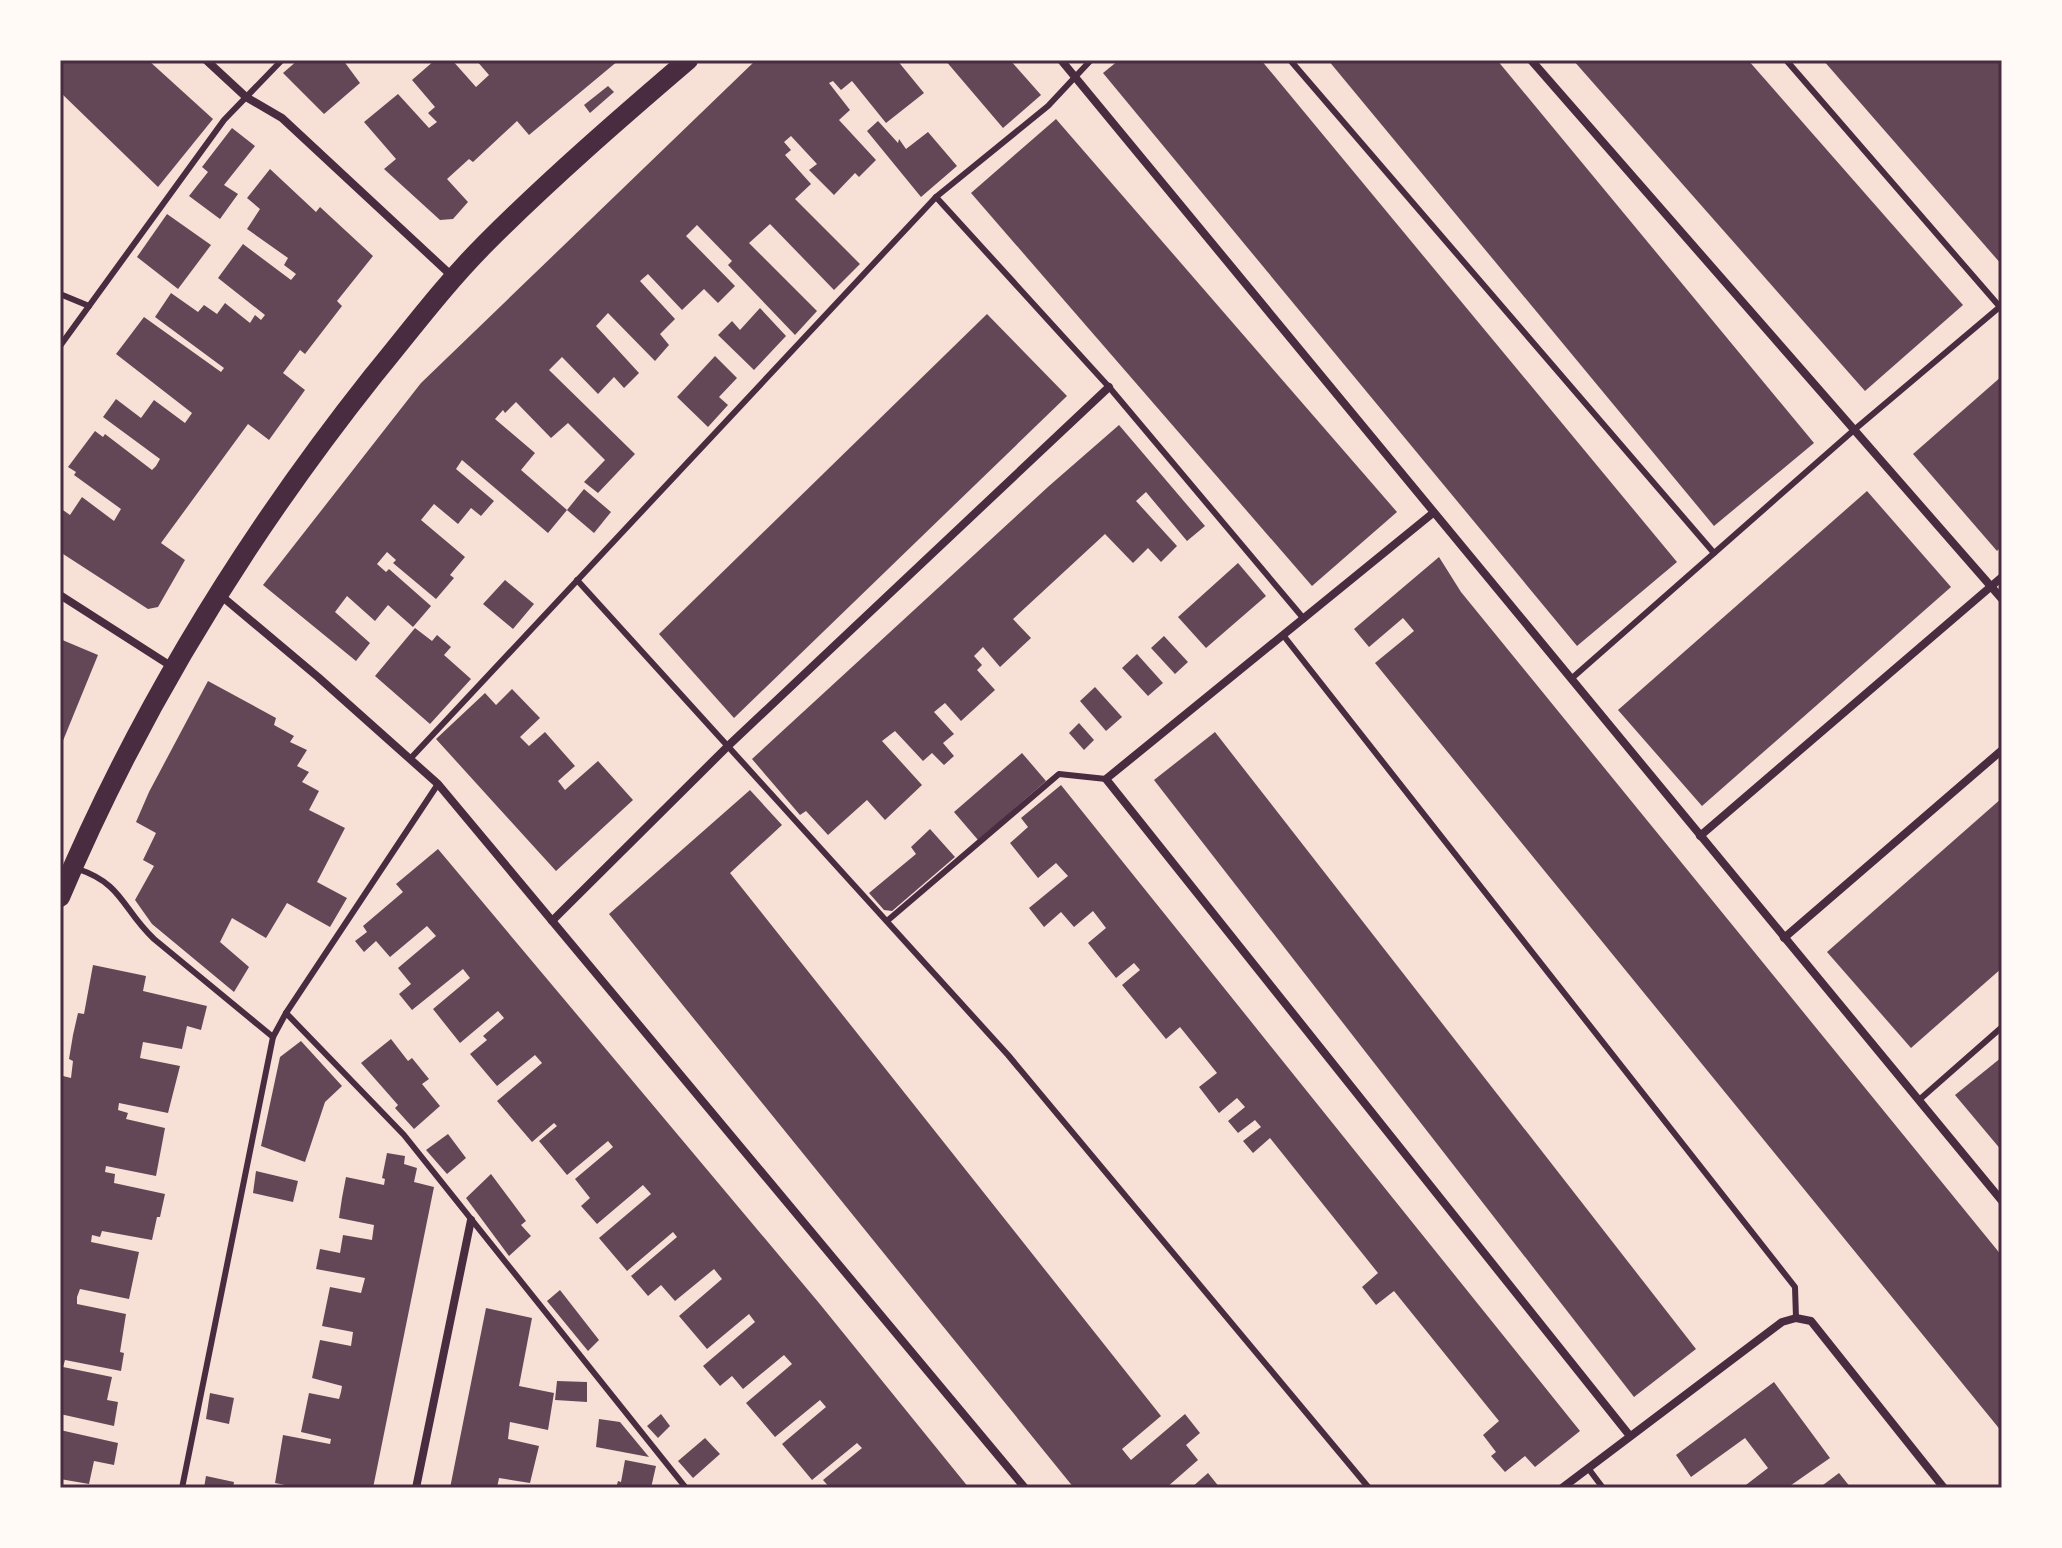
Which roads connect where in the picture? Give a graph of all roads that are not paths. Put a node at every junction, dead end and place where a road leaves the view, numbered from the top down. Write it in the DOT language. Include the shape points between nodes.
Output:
graph roads {
  1 [pos="206,60"];
  2 [pos="282,60"];
  3 [pos="688,60"];
  4 [pos="1061,60"];
  5 [pos="1091,60"];
  6 [pos="1290,60"];
  7 [pos="1531,60"];
  8 [pos="1786,60"];
  9 [pos="1075,77"];
  10 [pos="246,97"];
  11 [pos="936,197"];
  12 [pos="453,278"];
  13 [pos="60,294"];
  14 [pos="89,306"];
  15 [pos="2001,306"];
  16 [pos="60,346"];
  17 [pos="1109,387"];
  18 [pos="1854,430"];
  19 [pos="1433,513"];
  20 [pos="1714,553"];
  21 [pos="2002,577"];
  22 [pos="577,580"];
  23 [pos="1991,586"];
  24 [pos="218,594"];
  25 [pos="60,595"];
  26 [pos="2002,599"];
  27 [pos="1305,619"];
  28 [pos="1283,635"];
  29 [pos="175,669"];
  30 [pos="1571,679"];
  31 [pos="729,745"];
  32 [pos="2002,750"];
  33 [pos="410,759"];
  34 [pos="1106,779"];
  35 [pos="438,784"];
  36 [pos="1700,836"];
  37 [pos="73,868"];
  38 [pos="60,897"];
  39 [pos="552,921"];
  40 [pos="887,921"];
  41 [pos="1784,938"];
  42 [pos="286,1013"];
  43 [pos="2002,1027"];
  44 [pos="273,1037"];
  45 [pos="1919,1100"];
  46 [pos="2002,1201"];
  47 [pos="471,1220"];
  48 [pos="1796,1318"];
  49 [pos="1630,1436"];
  50 [pos="1588,1468"];
  51 [pos="182,1488"];
  52 [pos="416,1488"];
  53 [pos="686,1488"];
  54 [pos="1025,1488"];
  55 [pos="1369,1488"];
  56 [pos="1562,1488"];
  57 [pos="1603,1488"];
  58 [pos="1944,1488"];
  1 -- 10 [label="street"];
  2 -- 10 [label="lane"];
  3 -- 12 [label="main road"];
  4 -- 9 [label="street"];
  5 -- 9 [label="lane"];
  6 -- 20 [label="lane"];
  7 -- 18 [label="street"];
  8 -- 15 [label="lane"];
  9 -- 11 [label="lane" via="1048,106"];
  9 -- 19 [label="street"];
  10 -- 12 [label="street" via="282,118"];
  10 -- 14 [label="lane"];
  11 -- 17 [label="lane"];
  11 -- 22 [label="lane"];
  12 -- 24 [label="main road" via="323,440"];
  13 -- 14 [label="lane"];
  14 -- 16 [label="lane"];
  15 -- 18 [label="lane"];
  17 -- 27 [label="lane"];
  17 -- 31 [label="street"];
  18 -- 20 [label="lane"];
  18 -- 23 [label="street"];
  19 -- 27 [label="street"];
  19 -- 30 [label="street"];
  20 -- 30 [label="lane"];
  21 -- 23 [label="street"];
  22 -- 31 [label="lane"];
  22 -- 33 [label="lane"];
  23 -- 26 [label="street"];
  23 -- 36 [label="street"];
  24 -- 29 [label="main road"];
  24 -- 33 [label="street"];
  25 -- 29 [label="street"];
  27 -- 28 [label="street"];
  28 -- 34 [label="street"];
  28 -- 48 [label="lane" via="1795,1287"];
  29 -- 37 [label="main road"];
  30 -- 36 [label="street"];
  31 -- 39 [label="street"];
  31 -- 40 [label="lane"];
  32 -- 41 [label="street"];
  33 -- 35 [label="street"];
  34 -- 40 [label="lane" via="1059,774"];
  34 -- 49 [label="street"];
  35 -- 39 [label="street"];
  35 -- 42 [label="lane"];
  36 -- 41 [label="street"];
  37 -- 38 [label="main road"];
  37 -- 44 [label="lane" via="100,876 112,886 154,939"];
  39 -- 54 [label="street"];
  40 -- 55 [label="lane" via="1008,1055"];
  41 -- 45 [label="street"];
  42 -- 44 [label="lane"];
  42 -- 47 [label="lane" via="404,1135"];
  43 -- 45 [label="lane"];
  44 -- 51 [label="lane"];
  45 -- 46 [label="street"];
  47 -- 52 [label="street"];
  47 -- 53 [label="lane"];
  48 -- 49 [label="street" via="1782,1322"];
  48 -- 58 [label="street" via="1811,1321"];
  49 -- 50 [label="street"];
  50 -- 56 [label="street"];
  50 -- 57 [label="lane"];
}
